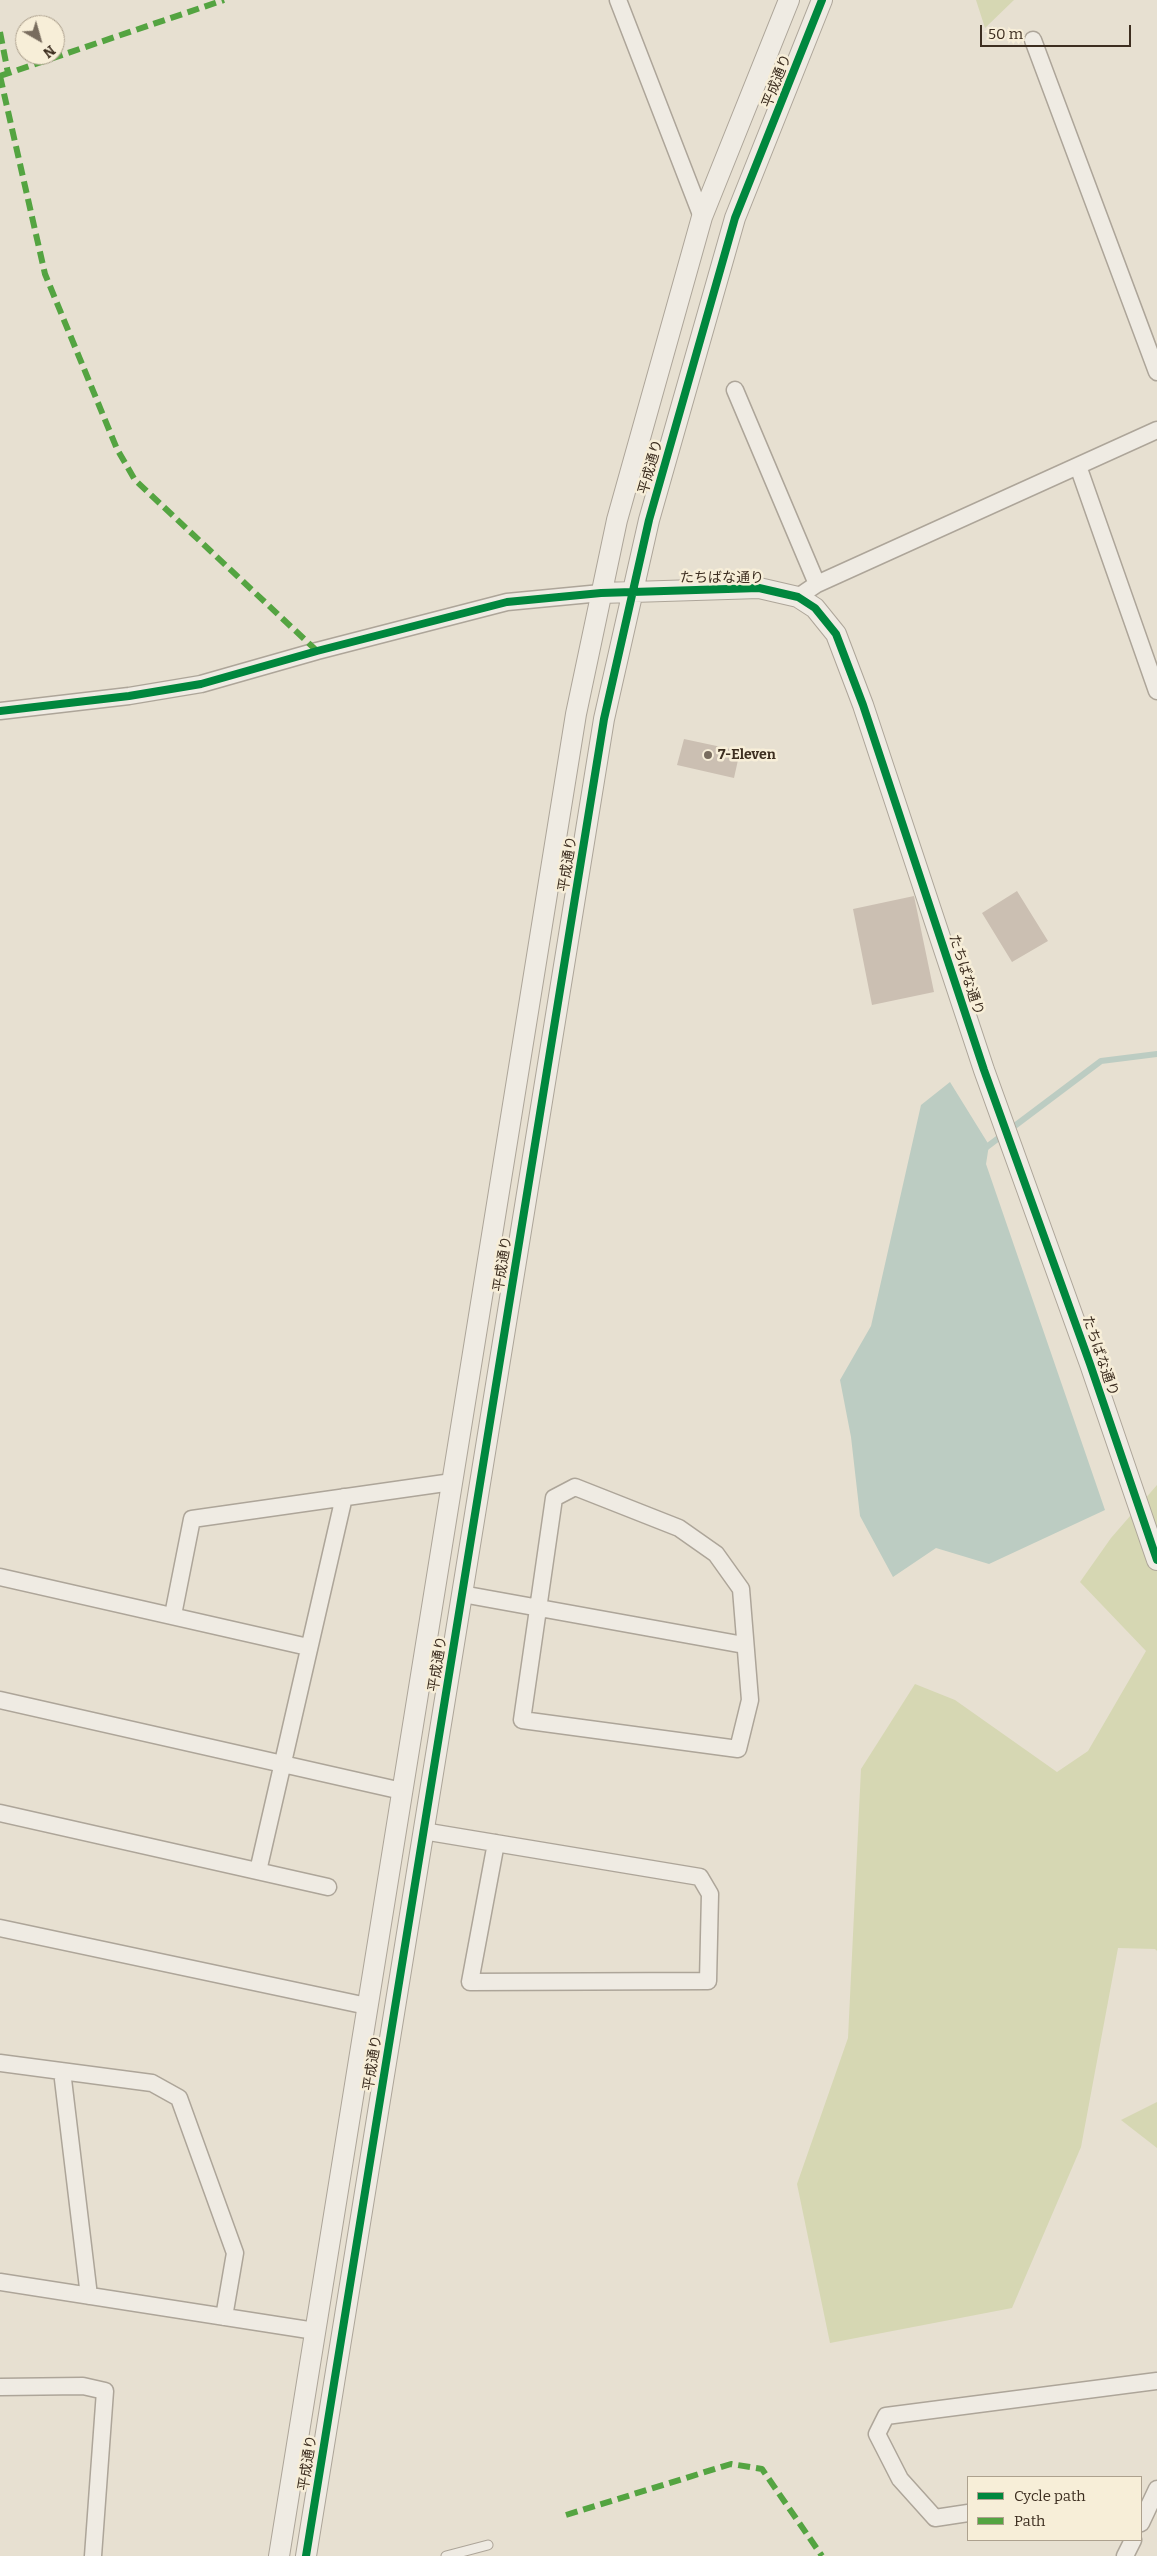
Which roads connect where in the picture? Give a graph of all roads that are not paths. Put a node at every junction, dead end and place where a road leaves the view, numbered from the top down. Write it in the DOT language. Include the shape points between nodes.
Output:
graph roads {
  1 [pos="618,0"];
  2 [pos="789,0"];
  3 [pos="822,0"];
  4 [pos="1033,40"];
  5 [pos="702,217"];
  6 [pos="1157,372"];
  7 [pos="735,390"];
  8 [pos="1157,430"];
  9 [pos="1078,466"];
  10 [pos="817,584"];
  11 [pos="633,592"];
  12 [pos="601,593"];
  13 [pos="798,597"];
  14 [pos="1157,691"];
  15 [pos="0,711"];
  16 [pos="452,1482"];
  17 [pos="344,1497"];
  18 [pos="1157,1560"];
  19 [pos="0,1577"];
  20 [pos="462,1594"];
  21 [pos="540,1608"];
  22 [pos="173,1615"];
  23 [pos="744,1645"];
  24 [pos="308,1647"];
  25 [pos="0,1700"];
  26 [pos="281,1763"];
  27 [pos="402,1791"];
  28 [pos="0,1813"];
  29 [pos="423,1831"];
  30 [pos="496,1843"];
  31 [pos="258,1871"];
  32 [pos="328,1887"];
  33 [pos="0,1928"];
  34 [pos="367,2006"];
  35 [pos="0,2063"];
  36 [pos="62,2071"];
  37 [pos="0,2282"];
  38 [pos="88,2296"];
  39 [pos="224,2317"];
  40 [pos="315,2331"];
  41 [pos="1157,2381"];
  42 [pos="0,2387"];
  43 [pos="1157,2489"];
  44 [pos="1142,2491"];
  45 [pos="967,2513"];
  46 [pos="1142,2521"];
  47 [pos="1132,2541"];
  48 [pos="488,2546"];
  49 [pos="93,2556"];
  50 [pos="278,2556"];
  51 [pos="306,2556"];
  52 [pos="446,2556"];
  53 [pos="1125,2556"];
  1 -- 5 [label="street"];
  2 -- 5 [label="street, 平成通り"];
  3 -- 11 [label="street, 平成通り" via="735,218 649,520"];
  4 -- 6 [label="street"];
  5 -- 12 [label="street, 平成通り" via="616,520"];
  7 -- 10 [label="street"];
  8 -- 9 [label="street"];
  9 -- 10 [label="street"];
  9 -- 14 [label="street"];
  10 -- 13 [label="street"];
  11 -- 12 [label="street, たちばな通り"];
  11 -- 13 [label="street, たちばな通り" via="760,588"];
  11 -- 20 [label="street, 平成通り" via="604,720"];
  12 -- 15 [label="street" via="507,602 201,684"];
  12 -- 16 [label="street, 平成通り" via="576,714"];
  13 -- 18 [label="street, たちばな通り" via="814,608 836,634 863,705 984,1070"];
  16 -- 17 [label="street"];
  16 -- 27 [label="street, 平成通り"];
  17 -- 22 [label="street" via="192,1519"];
  17 -- 24 [label="street"];
  19 -- 22 [label="street"];
  20 -- 21 [label="street"];
  20 -- 29 [label="street, 平成通り"];
  21 -- 23 [label="street"];
  21 -- 23 [label="street" via="554,1498 576,1487 679,1528 716,1554 741,1589"];
  21 -- 23 [label="street" via="522,1720 738,1750 750,1700"];
  22 -- 24 [label="street"];
  24 -- 26 [label="street"];
  25 -- 26 [label="street"];
  26 -- 27 [label="street"];
  26 -- 31 [label="street"];
  27 -- 34 [label="street, 平成通り"];
  28 -- 31 [label="street"];
  29 -- 30 [label="street"];
  29 -- 51 [label="street, 平成通り"];
  30 -- 30 [label="street" via="700,1877 710,1894 708,1980 470,1982"];
  31 -- 32 [label="street"];
  33 -- 34 [label="street"];
  34 -- 40 [label="street, 平成通り"];
  35 -- 36 [label="street"];
  36 -- 38 [label="street"];
  36 -- 39 [label="street" via="152,2082 179,2098 235,2253"];
  37 -- 38 [label="street"];
  38 -- 39 [label="street"];
  39 -- 40 [label="street"];
  40 -- 50 [label="street, 平成通り"];
  41 -- 45 [label="street" via="886,2416 878,2434 900,2480 935,2518"];
  42 -- 49 [label="street" via="83,2386 105,2391"];
  43 -- 44 [label="street"];
  43 -- 46 [label="street"];
  47 -- 53 [label="street"];
  48 -- 52 [label="lane"];
}
